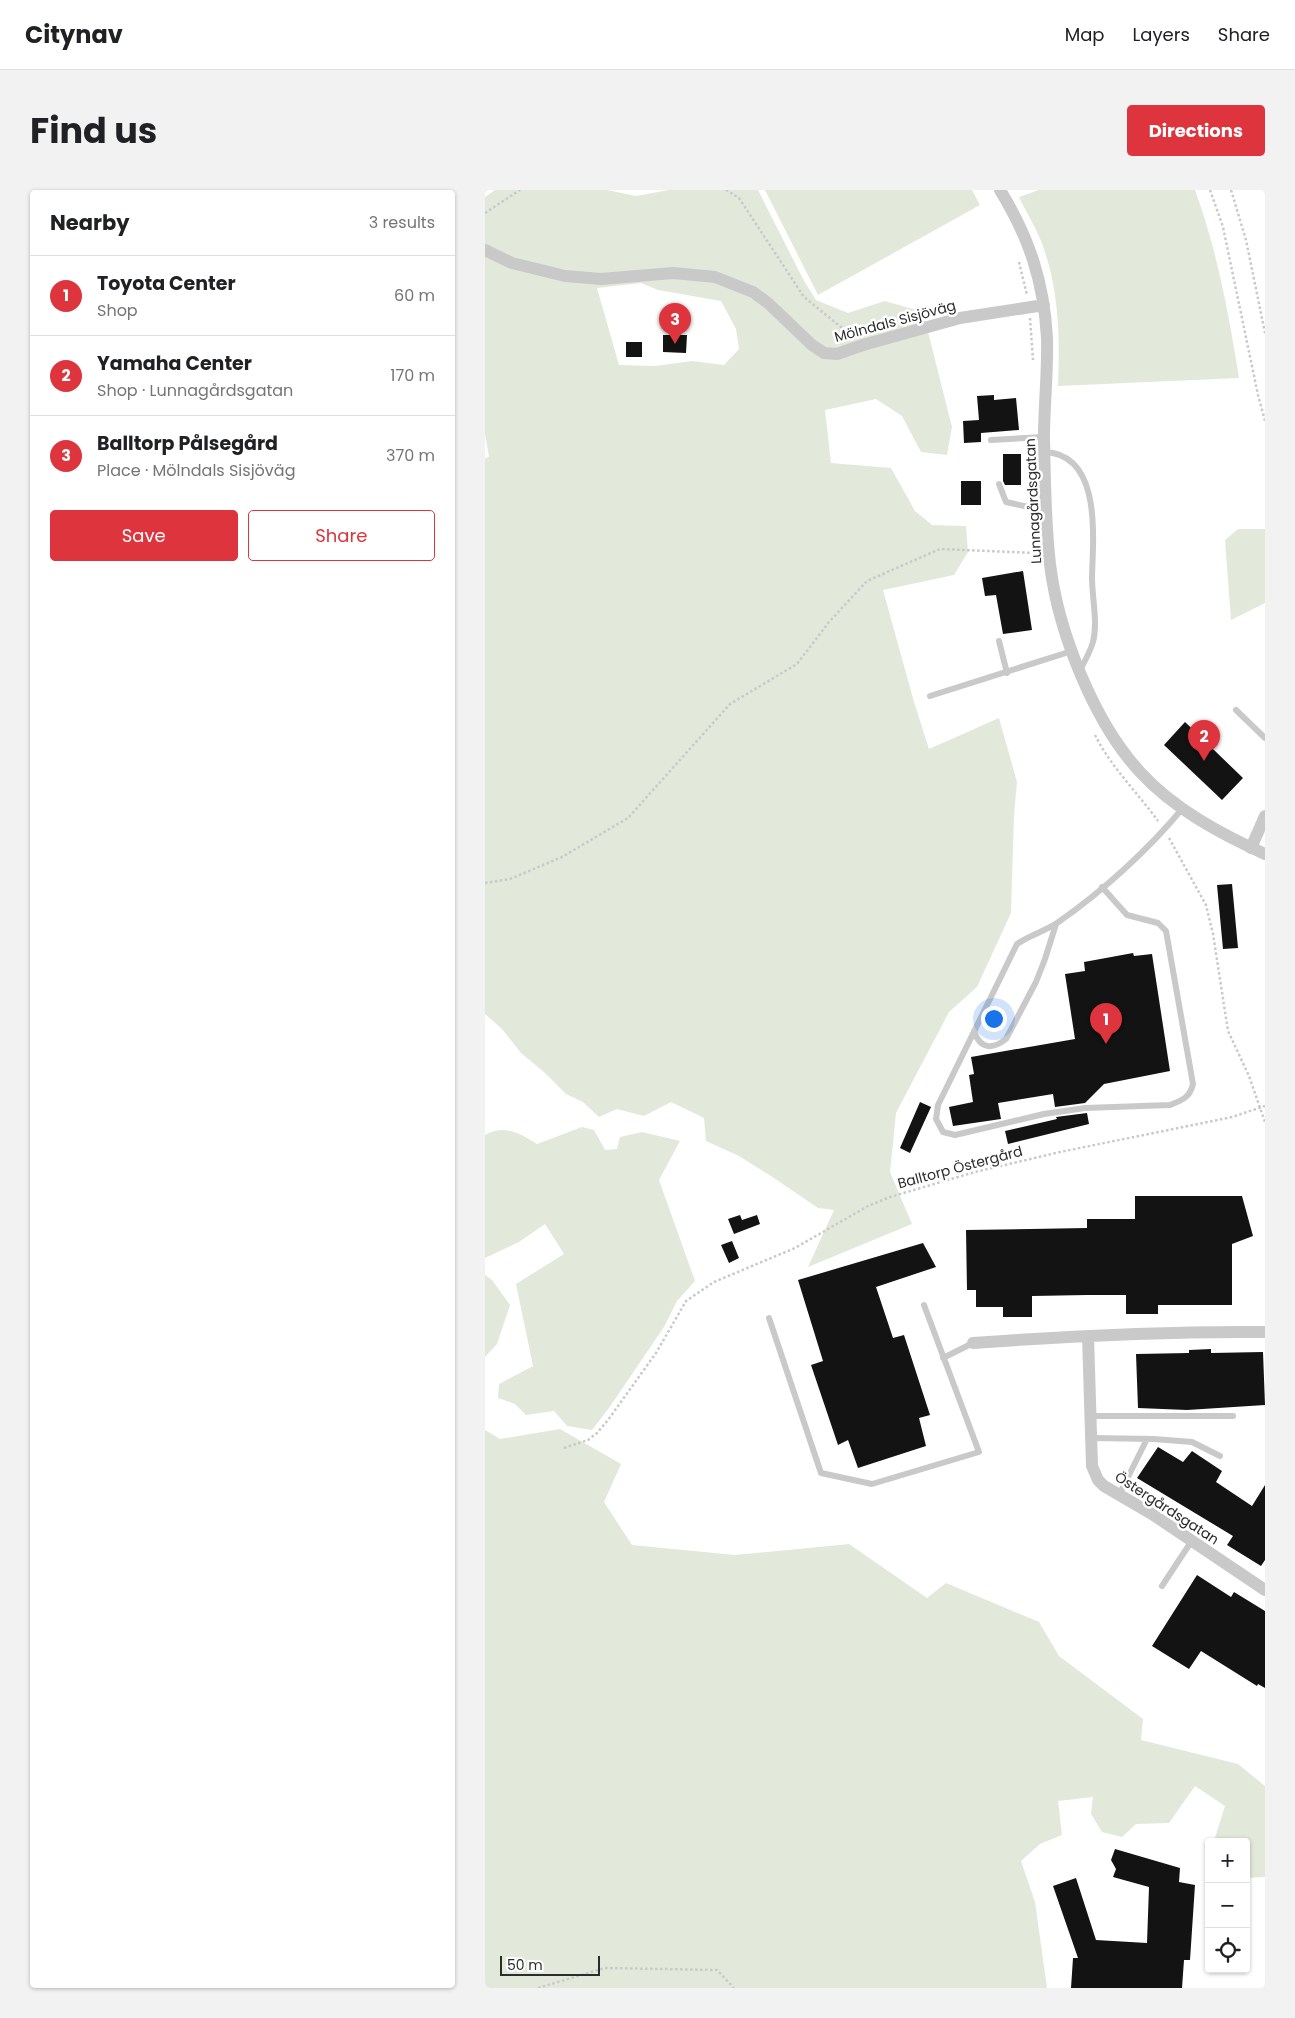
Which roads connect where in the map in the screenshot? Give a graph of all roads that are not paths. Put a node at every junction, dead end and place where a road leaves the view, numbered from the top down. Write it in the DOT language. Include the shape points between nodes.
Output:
graph roads {
  1 [pos="1000,190"];
  2 [pos="485,250"];
  3 [pos="1044,305"];
  4 [pos="1044,437"];
  5 [pos="991,440"];
  6 [pos="1045,452"];
  7 [pos="999,484"];
  8 [pos="1045,508"];
  9 [pos="999,640"];
  10 [pos="1072,651"];
  11 [pos="1080,670"];
  12 [pos="1007,673"];
  13 [pos="930,696"];
  14 [pos="1236,710"];
  15 [pos="1265,738"];
  16 [pos="1182,809"];
  17 [pos="1265,816"];
  18 [pos="1251,848"];
  19 [pos="1265,854"];
  20 [pos="1102,887"];
  21 [pos="1056,924"];
  22 [pos="974,1031"];
  23 [pos="924,1305"];
  24 [pos="769,1318"];
  25 [pos="1265,1332"];
  26 [pos="1088,1336"];
  27 [pos="973,1343"];
  28 [pos="943,1358"];
  29 [pos="1092,1416"];
  30 [pos="1233,1416"];
  31 [pos="1091,1438"];
  32 [pos="1147,1439"];
  33 [pos="1220,1456"];
  34 [pos="1119,1495"];
  35 [pos="1191,1542"];
  36 [pos="1162,1586"];
  37 [pos="1264,1588"];
  1 -- 3 [label="street, Lunnagårdsgatan" via="1024,234 1041,283"];
  2 -- 3 [label="street, Mölndals Sisjöväg" via="512,263 565,276 601,279 673,273 715,277 753,292 824,353 837,354 960,318"];
  3 -- 4 [label="street, Lunnagårdsgatan" via="1047,340"];
  4 -- 5 [label="lane"];
  4 -- 6 [label="street, Lunnagårdsgatan"];
  6 -- 8 [label="street, Lunnagårdsgatan"];
  6 -- 11 [label="lane" via="1070,459 1077,467 1089,495 1093,517 1093,641"];
  7 -- 8 [label="lane" via="1006,502"];
  8 -- 10 [label="street, Lunnagårdsgatan" via="1050,566"];
  9 -- 12 [label="lane"];
  10 -- 11 [label="street, Lunnagårdsgatan"];
  10 -- 12 [label="lane"];
  11 -- 16 [label="street, Lunnagårdsgatan" via="1088,692 1126,756"];
  12 -- 13 [label="lane"];
  14 -- 15 [label="lane"];
  16 -- 18 [label="street, Lunnagårdsgatan"];
  16 -- 20 [label="lane" via="1165,830"];
  17 -- 18 [label="street"];
  18 -- 19 [label="street, Lunnagårdsgatan"];
  20 -- 21 [label="lane"];
  20 -- 22 [label="lane" via="1127,915 1158,923 1166,931 1193,1084 1191,1093 1170,1105 1085,1108 955,1135 943,1132 936,1119 938,1105"];
  21 -- 22 [label="lane" via="1017,944"];
  21 -- 22 [label="lane" via="1036,982 1006,1039 998,1046 984,1045 977,1040"];
  23 -- 28 [label="lane"];
  24 -- 28 [label="lane" via="821,1473 872,1484 979,1452"];
  25 -- 26 [label="street"];
  26 -- 27 [label="street"];
  26 -- 29 [label="street, Östergårdsgatan"];
  27 -- 28 [label="lane"];
  29 -- 30 [label="lane"];
  29 -- 31 [label="street, Östergårdsgatan"];
  31 -- 32 [label="lane"];
  31 -- 34 [label="street, Östergårdsgatan" via="1092,1466 1098,1480"];
  32 -- 33 [label="lane" via="1191,1442"];
  32 -- 34 [label="lane"];
  34 -- 35 [label="street, Östergårdsgatan"];
  35 -- 36 [label="lane"];
  35 -- 37 [label="street, Östergårdsgatan"];
}
